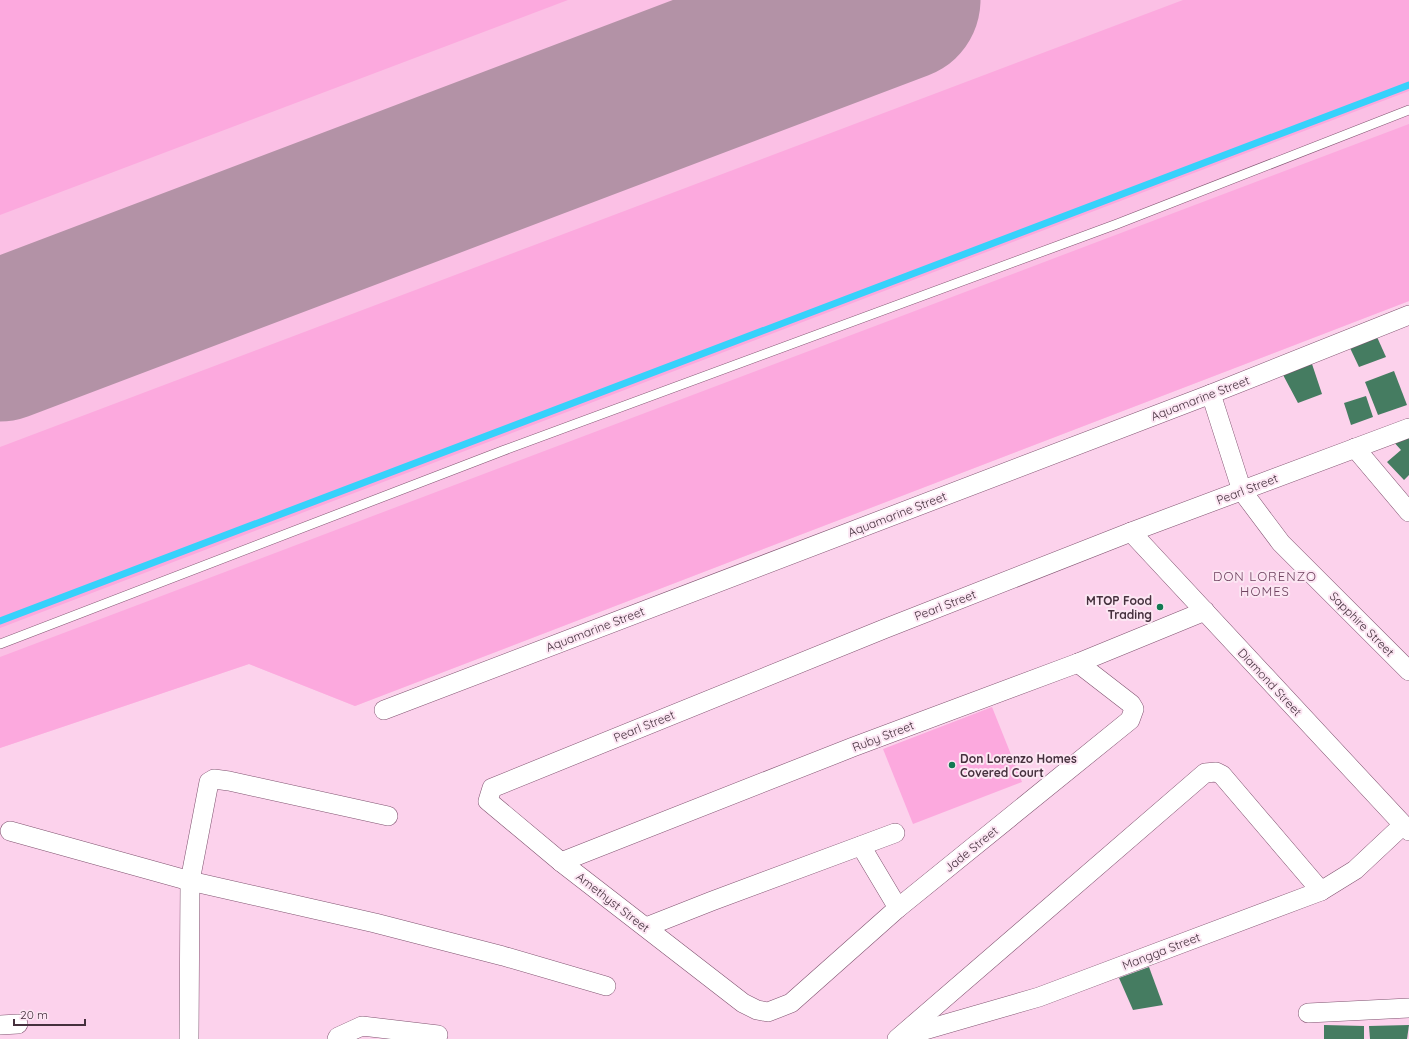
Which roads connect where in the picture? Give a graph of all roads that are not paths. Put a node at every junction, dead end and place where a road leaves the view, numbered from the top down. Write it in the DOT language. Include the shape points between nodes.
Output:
graph roads {
  1 [pos="1409,110"];
  2 [pos="1409,314"];
  3 [pos="1211,394"];
  4 [pos="1409,428"];
  5 [pos="1355,448"];
  6 [pos="1242,491"];
  7 [pos="1409,512"];
  8 [pos="1131,532"];
  9 [pos="1205,611"];
  10 [pos="0,644"];
  11 [pos="1078,663"];
  12 [pos="1409,671"];
  13 [pos="384,710"];
  14 [pos="489,796"];
  15 [pos="388,816"];
  16 [pos="1406,828"];
  17 [pos="10,831"];
  18 [pos="895,833"];
  19 [pos="861,846"];
  20 [pos="561,862"];
  21 [pos="190,880"];
  22 [pos="1321,891"];
  23 [pos="898,908"];
  24 [pos="646,927"];
  25 [pos="606,986"];
  26 [pos="743,1003"];
  27 [pos="1409,1008"];
  28 [pos="1308,1013"];
  29 [pos="438,1035"];
  30 [pos="898,1038"];
  31 [pos="189,1039"];
  32 [pos="338,1039"];
  1 -- 10 [label="lane" via="1117,224 494,454"];
  2 -- 3 [label="street, Aquamarine Street"];
  3 -- 6 [label="street, Sapphire Street"];
  3 -- 13 [label="street, Aquamarine Street"];
  4 -- 5 [label="street, Pearl Street"];
  5 -- 6 [label="street, Pearl Street"];
  5 -- 7 [label="street"];
  6 -- 8 [label="street, Pearl Street"];
  6 -- 12 [label="street, Sapphire Street" via="1282,543"];
  8 -- 9 [label="street, Diamond Street"];
  8 -- 14 [label="street, Pearl Street" via="492,788"];
  9 -- 11 [label="street, Ruby Street"];
  9 -- 16 [label="street, Diamond Street"];
  11 -- 20 [label="street, Ruby Street" via="853,747"];
  11 -- 23 [label="street, Jade Street" via="1131,704 1134,709 1130,720"];
  14 -- 20 [label="street, Amethyst Street" via="488,801 491,804"];
  15 -- 21 [label="street" via="214,779 209,782 206,791"];
  16 -- 22 [label="street, Mangga Street" via="1355,870"];
  17 -- 21 [label="street"];
  18 -- 19 [label="street"];
  19 -- 23 [label="street"];
  19 -- 24 [label="street"];
  20 -- 24 [label="street, Amethyst Street"];
  21 -- 25 [label="street" via="375,923"];
  21 -- 31 [label="street"];
  22 -- 30 [label="street, Mangga Street" via="1039,997"];
  22 -- 30 [label="street" via="1222,775 1216,772 1205,773"];
  23 -- 26 [label="street, Jade Street" via="791,1003 768,1012"];
  24 -- 26 [label="street, Amethyst Street"];
  27 -- 28 [label="street"];
  29 -- 32 [label="street" via="362,1026"];
}
